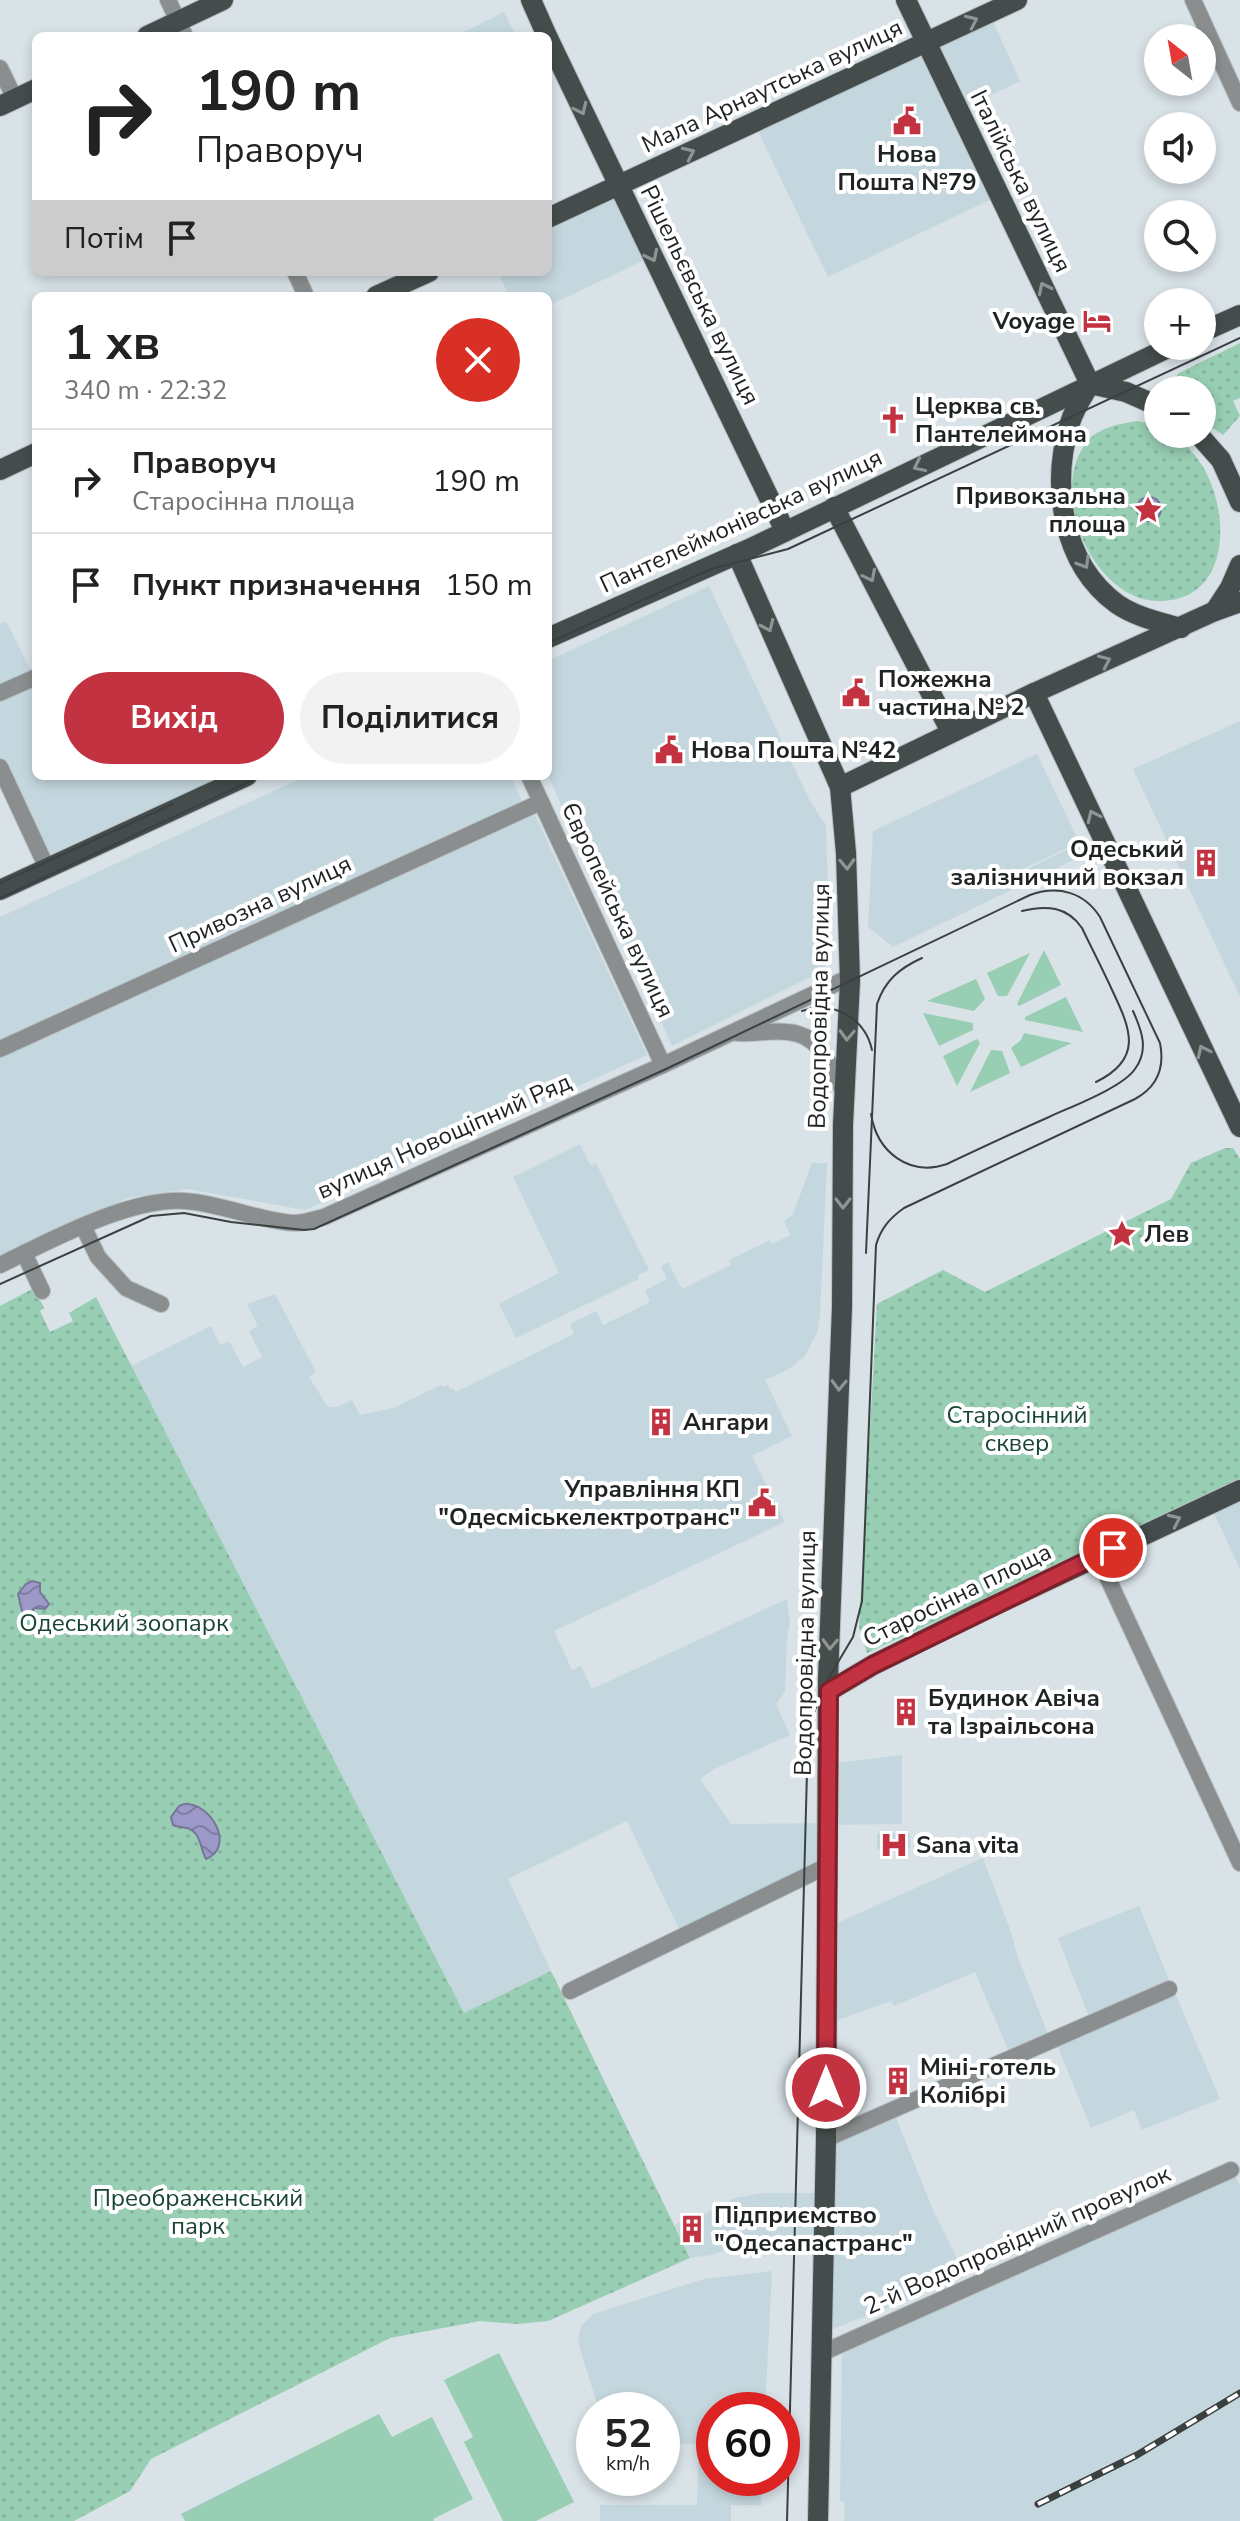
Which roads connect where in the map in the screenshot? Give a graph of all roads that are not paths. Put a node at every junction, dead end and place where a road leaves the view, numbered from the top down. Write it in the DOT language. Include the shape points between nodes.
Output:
graph roads {
  1 [pos="168,0"];
  2 [pos="223,0"];
  3 [pos="531,0"];
  4 [pos="906,0"];
  5 [pos="1017,0"];
  6 [pos="1193,0"];
  7 [pos="181,29"];
  8 [pos="546,32"];
  9 [pos="926,43"];
  10 [pos="552,46"];
  11 [pos="0,68"];
  12 [pos="32,91"];
  13 [pos="7,102"];
  14 [pos="1240,103"];
  15 [pos="618,186"];
  16 [pos="552,216"];
  17 [pos="420,276"];
  18 [pos="385,292"];
  19 [pos="1240,315"];
  20 [pos="1216,326"];
  21 [pos="1144,359"];
  22 [pos="1090,384"];
  23 [pos="1144,400"];
  24 [pos="1210,448"];
  25 [pos="32,455"];
  26 [pos="0,470"];
  27 [pos="1240,502"];
  28 [pos="834,507"];
  29 [pos="785,531"];
  30 [pos="737,554"];
  31 [pos="1240,565"];
  32 [pos="1240,602"];
  33 [pos="1215,611"];
  34 [pos="1181,628"];
  35 [pos="552,636"];
  36 [pos="32,679"];
  37 [pos="0,693"];
  38 [pos="1034,693"];
  39 [pos="951,732"];
  40 [pos="0,767"];
  41 [pos="238,780"];
  42 [pos="531,780"];
  43 [pos="840,787"];
  44 [pos="541,802"];
  45 [pos="47,868"];
  46 [pos="0,890"];
  47 [pos="850,977"];
  48 [pos="731,1033"];
  49 [pos="0,1049"];
  50 [pos="663,1065"];
  51 [pos="844,1093"];
  52 [pos="1240,1127"];
  53 [pos="85,1229"];
  54 [pos="26,1257"];
  55 [pos="0,1265"];
  56 [pos="0,1274"];
  57 [pos="42,1291"];
  58 [pos="161,1304"];
  59 [pos="1240,1490"];
  60 [pos="1097,1555"];
  61 [pos="829,1691"];
  62 [pos="1240,1863"];
  63 [pos="827,1866"];
  64 [pos="1169,1989"];
  65 [pos="570,1991"];
  66 [pos="826,2139"];
  67 [pos="1231,2170"];
  68 [pos="822,2353"];
  69 [pos="818,2521"];
  1 -- 7 [label="street"];
  2 -- 7 [label="main road"];
  3 -- 8 [label="main road, Рішельєвська вулиця"];
  4 -- 9 [label="main road, Італійська вулиця"];
  9 -- 5 [label="main road, Мала Арнаутська вулиця, one-way"];
  6 -- 14 [label="street"];
  15 -- 9 [label="main road, Мала Арнаутська вулиця, one-way"];
  22 -- 9 [label="main road, Італійська вулиця, one-way"];
  10 -- 15 [label="main road, Рішельєвська вулиця, one-way"];
  11 -- 13 [label="street"];
  12 -- 13 [label="main road"];
  15 -- 16 [label="main road, Мала Арнаутська вулиця"];
  15 -- 29 [label="main road, Рішельєвська вулиця, one-way"];
  17 -- 18 [label="main road"];
  19 -- 20 [label="main road"];
  21 -- 22 [label="main road, Пантелеймонівська вулиця"];
  22 -- 23 [label="main road"];
  22 -- 28 [label="main road, Пантелеймонівська вулиця, one-way"];
  22 -- 34 [label="main road, one-way" via="1070,422 1062,463 1063,515 1071,543 1116,603"];
  24 -- 27 [label="main road"];
  25 -- 26 [label="main road"];
  28 -- 29 [label="main road, Пантелеймонівська вулиця"];
  28 -- 39 [label="main road, one-way"];
  29 -- 30 [label="main road, Пантелеймонівська вулиця"];
  30 -- 35 [label="main road, Пантелеймонівська вулиця"];
  30 -- 43 [label="main road, one-way"];
  31 -- 33 [label="main road"];
  32 -- 33 [label="main road"];
  33 -- 34 [label="main road"];
  38 -- 34 [label="main road, one-way"];
  36 -- 37 [label="street"];
  38 -- 39 [label="main road"];
  52 -- 38 [label="main road, one-way"];
  39 -- 43 [label="main road"];
  40 -- 45 [label="street"];
  41 -- 45 [label="main road"];
  42 -- 44 [label="street, Європейська вулиця"];
  43 -- 47 [label="main road, Водопровідна вулиця, one-way"];
  44 -- 49 [label="street, Привозна вулиця"];
  44 -- 50 [label="street, Європейська вулиця"];
  45 -- 46 [label="main road"];
  47 -- 48 [label="street, вулиця Новощіпний Ряд"];
  47 -- 51 [label="main road, Водопровідна вулиця, one-way"];
  48 -- 50 [label="street, вулиця Новощіпний Ряд"];
  48 -- 51 [label="street, вулиця Новощіпний Ряд" via="786,1031 806,1036 821,1049"];
  50 -- 53 [label="street, вулиця Новощіпний Ряд" via="324,1217 294,1223 164,1201"];
  51 -- 61 [label="main road, Водопровідна вулиця, one-way"];
  53 -- 54 [label="street, вулиця Новощіпний Ряд"];
  53 -- 58 [label="street" via="98,1257 126,1288"];
  54 -- 55 [label="street, вулиця Новощіпний Ряд"];
  54 -- 56 [label="street, вулиця Новощіпний Ряд"];
  54 -- 57 [label="street"];
  60 -- 59 [label="main road, Старосінна площа, one-way"];
  60 -- 61 [label="main road, Старосінна площа"];
  60 -- 62 [label="street"];
  61 -- 63 [label="main road, Водопровідна вулиця"];
  63 -- 65 [label="street"];
  63 -- 66 [label="main road, Водопровідна вулиця"];
  64 -- 66 [label="street"];
  66 -- 68 [label="main road, Водопровідна вулиця"];
  67 -- 68 [label="street, 2-й Водопровідний провулок"];
  68 -- 69 [label="main road, Водопровідна вулиця"];
}
